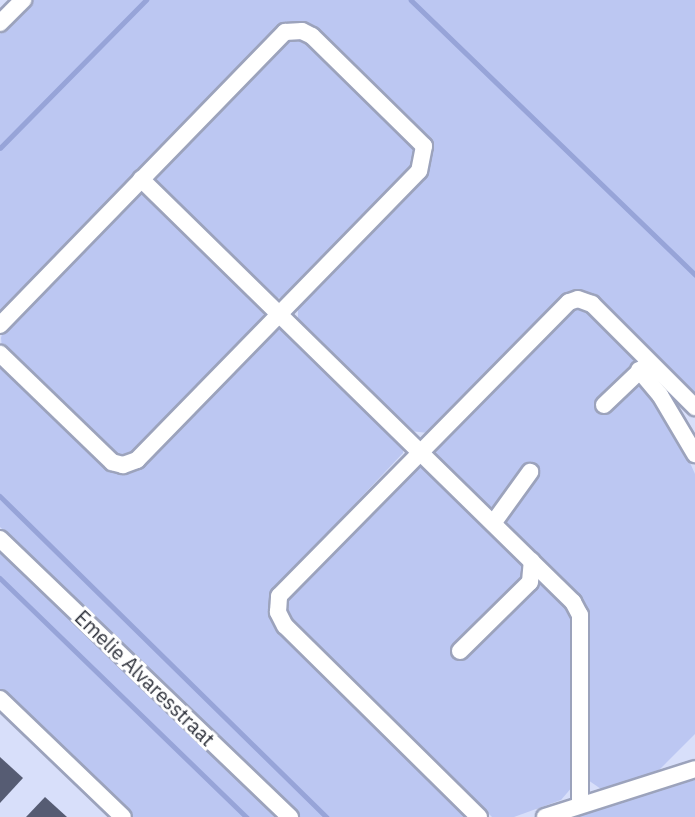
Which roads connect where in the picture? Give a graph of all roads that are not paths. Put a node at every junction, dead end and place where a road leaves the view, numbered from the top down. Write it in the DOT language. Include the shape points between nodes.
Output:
graph roads {
  1 [pos="23,0"];
  2 [pos="0,23"];
  3 [pos="141,179"];
  4 [pos="279,312"];
  5 [pos="0,325"];
  6 [pos="0,354"];
  7 [pos="644,366"];
  8 [pos="604,405"];
  9 [pos="695,407"];
  10 [pos="420,449"];
  11 [pos="695,454"];
  12 [pos="530,472"];
  13 [pos="494,522"];
  14 [pos="0,539"];
  15 [pos="532,561"];
  16 [pos="460,651"];
  17 [pos="0,699"];
  18 [pos="695,769"];
  19 [pos="580,804"];
  20 [pos="123,817"];
  21 [pos="290,817"];
  22 [pos="479,817"];
  23 [pos="545,817"];
  1 -- 2 [label="street"];
  3 -- 4 [label="street"];
  3 -- 4 [label="street" via="285,32 302,31 320,44 424,146 426,154 419,171"];
  3 -- 5 [label="street"];
  4 -- 6 [label="street" via="137,460 123,465 112,462"];
  4 -- 10 [label="street"];
  7 -- 8 [label="street"];
  7 -- 9 [label="street"];
  7 -- 10 [label="street" via="592,304 578,299 568,302"];
  7 -- 11 [label="street"];
  10 -- 13 [label="street"];
  10 -- 22 [label="street" via="279,596 278,612 285,626"];
  12 -- 13 [label="street"];
  13 -- 15 [label="street"];
  14 -- 21 [label="street, Emelie Alvaresstraat"];
  15 -- 16 [label="street" via="530,582"];
  15 -- 19 [label="street" via="573,602 580,615"];
  17 -- 20 [label="street"];
  18 -- 19 [label="street"];
  19 -- 23 [label="street"];
}
